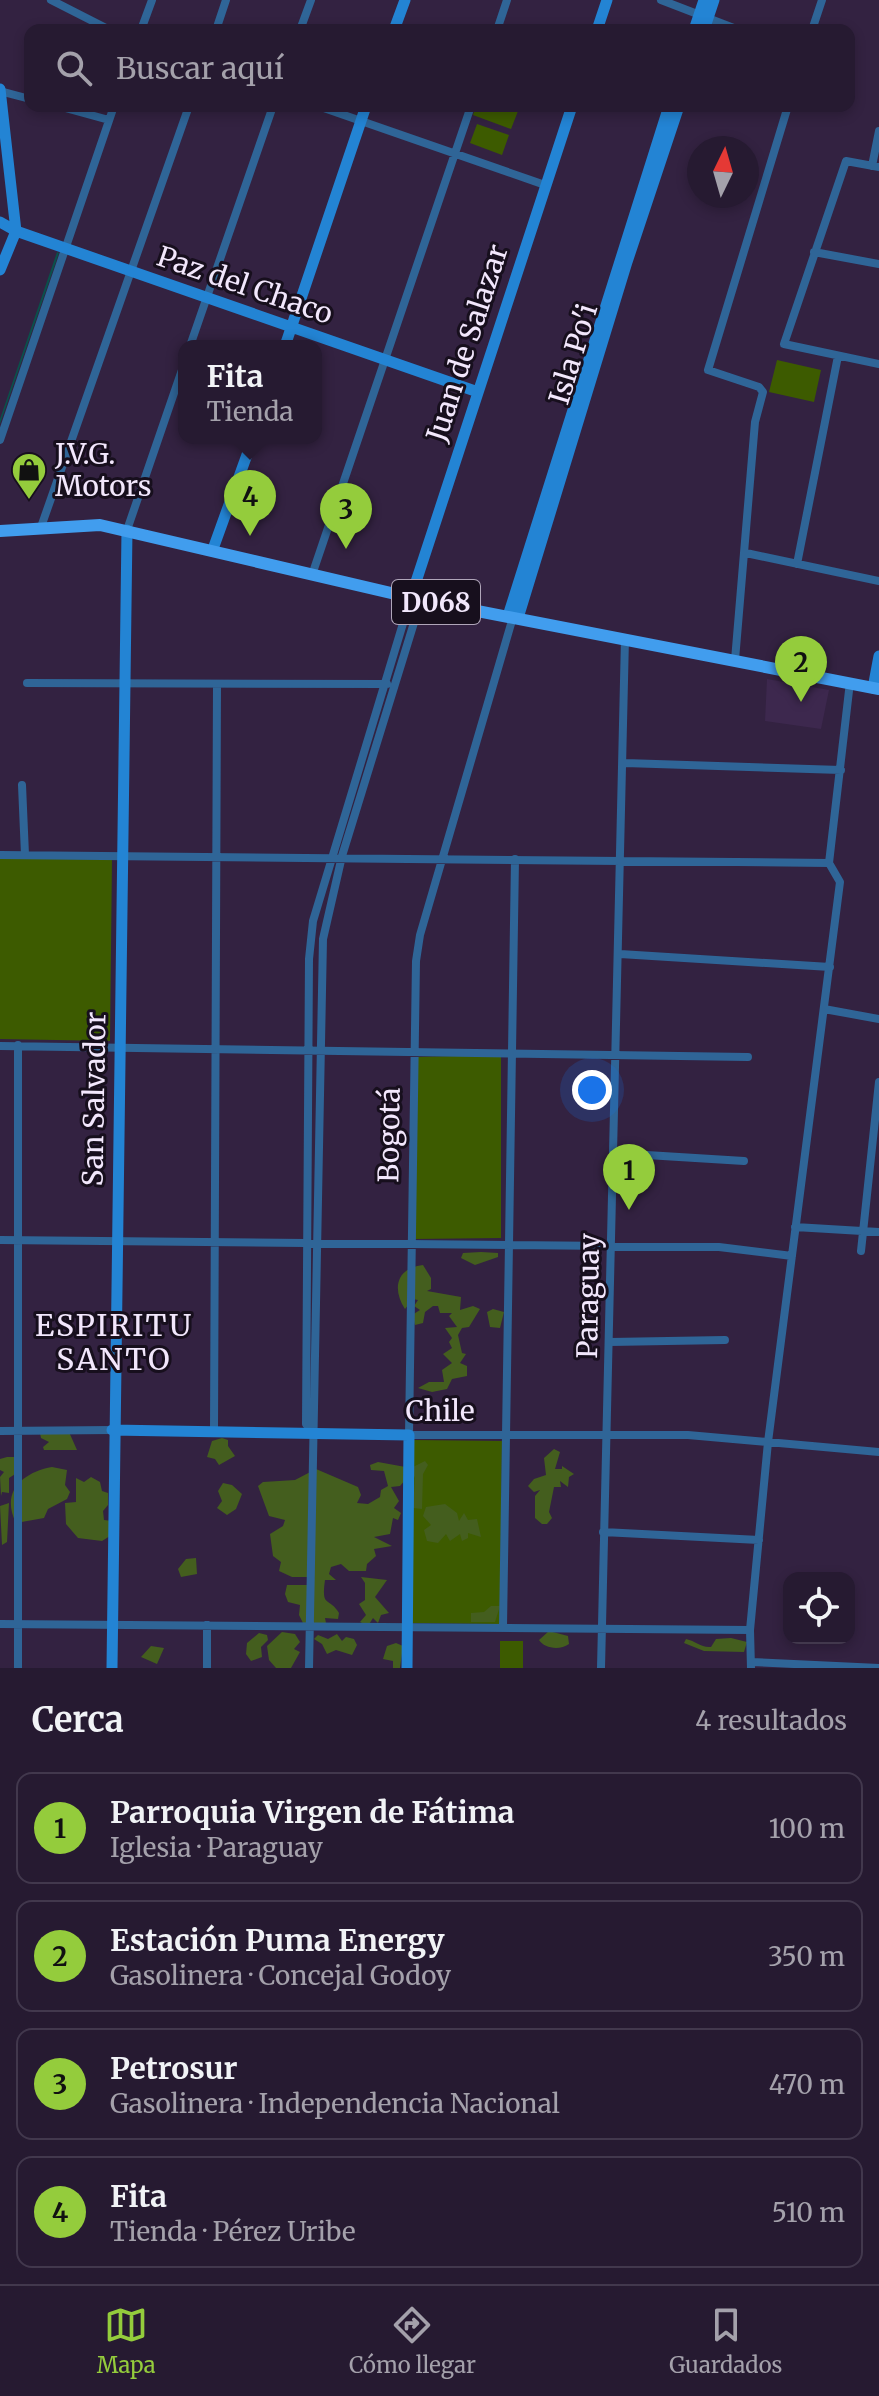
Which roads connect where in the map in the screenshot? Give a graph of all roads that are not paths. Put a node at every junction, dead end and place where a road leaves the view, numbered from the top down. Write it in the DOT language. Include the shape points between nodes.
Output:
graph roads {
  1 [pos="51,0"];
  2 [pos="152,0"];
  3 [pos="226,0"];
  4 [pos="311,0"];
  5 [pos="405,0"];
  6 [pos="507,0"];
  7 [pos="607,0"];
  8 [pos="661,0"];
  9 [pos="704,0"];
  10 [pos="714,0"];
  11 [pos="822,0"];
  12 [pos="704,21"];
  13 [pos="98,24"];
  14 [pos="143,24"];
  15 [pos="218,24"];
  16 [pos="302,24"];
  17 [pos="396,24"];
  18 [pos="499,24"];
  19 [pos="599,24"];
  20 [pos="814,24"];
  21 [pos="0,90"];
  22 [pos="24,97"];
  23 [pos="80,112"];
  24 [pos="112,112"];
  25 [pos="187,112"];
  26 [pos="271,112"];
  27 [pos="335,112"];
  28 [pos="364,112"];
  29 [pos="469,112"];
  30 [pos="570,112"];
  31 [pos="667,112"];
  32 [pos="677,112"];
  33 [pos="786,112"];
  34 [pos="109,120"];
  35 [pos="360,121"];
  36 [pos="879,131"];
  37 [pos="454,154"];
  38 [pos="876,166"];
  39 [pos="545,185"];
  40 [pos="0,222"];
  41 [pos="16,231"];
  42 [pos="66,248"];
  43 [pos="814,252"];
  44 [pos="879,264"];
  45 [pos="0,270"];
  46 [pos="132,272"];
  47 [pos="207,297"];
  48 [pos="292,326"];
  49 [pos="192,340"];
  50 [pos="287,340"];
  51 [pos="838,356"];
  52 [pos="385,360"];
  53 [pos="879,364"];
  54 [pos="178,381"];
  55 [pos="475,391"];
  56 [pos="0,440"];
  57 [pos="251,444"];
  58 [pos="41,527"];
  59 [pos="127,530"];
  60 [pos="0,531"];
  61 [pos="213,549"];
  62 [pos="746,553"];
  63 [pos="797,564"];
  64 [pos="312,575"];
  65 [pos="879,581"];
  66 [pos="416,598"];
  67 [pos="513,617"];
  68 [pos="625,637"];
  69 [pos="879,656"];
  70 [pos="735,660"];
  71 [pos="850,682"];
  72 [pos="27,683"];
  73 [pos="124,683"];
  74 [pos="385,684"];
  75 [pos="396,685"];
  76 [pos="217,686"];
  77 [pos="876,689"];
  78 [pos="625,763"];
  79 [pos="841,770"];
  80 [pos="354,782"];
  81 [pos="22,785"];
  82 [pos="364,785"];
  83 [pos="0,855"];
  84 [pos="25,855"];
  85 [pos="120,856"];
  86 [pos="217,856"];
  87 [pos="331,856"];
  88 [pos="342,856"];
  89 [pos="443,858"];
  90 [pos="515,859"];
  91 [pos="623,861"];
  92 [pos="829,863"];
  93 [pos="620,954"];
  94 [pos="830,967"];
  95 [pos="824,1009"];
  96 [pos="879,1019"];
  97 [pos="18,1045"];
  98 [pos="0,1046"];
  99 [pos="119,1050"];
  100 [pos="216,1050"];
  101 [pos="307,1051"];
  102 [pos="320,1051"];
  103 [pos="510,1051"];
  104 [pos="415,1053"];
  105 [pos="618,1055"];
  106 [pos="748,1057"];
  107 [pos="879,1082"];
  108 [pos="307,1151"];
  109 [pos="319,1151"];
  110 [pos="614,1153"];
  111 [pos="744,1161"];
  112 [pos="795,1227"];
  113 [pos="864,1232"];
  114 [pos="879,1232"];
  115 [pos="0,1240"];
  116 [pos="19,1240"];
  117 [pos="117,1242"];
  118 [pos="212,1243"];
  119 [pos="306,1243"];
  120 [pos="317,1244"];
  121 [pos="411,1244"];
  122 [pos="511,1245"];
  123 [pos="611,1246"];
  124 [pos="861,1251"];
  125 [pos="792,1256"];
  126 [pos="306,1340"];
  127 [pos="316,1340"];
  128 [pos="725,1340"];
  129 [pos="610,1342"];
  130 [pos="311,1392"];
  131 [pos="112,1430"];
  132 [pos="0,1431"];
  133 [pos="214,1431"];
  134 [pos="21,1432"];
  135 [pos="313,1433"];
  136 [pos="409,1435"];
  137 [pos="507,1435"];
  138 [pos="608,1437"];
  139 [pos="768,1442"];
  140 [pos="879,1452"];
  141 [pos="603,1532"];
  142 [pos="759,1540"];
  143 [pos="112,1623"];
  144 [pos="0,1624"];
  145 [pos="19,1624"];
  146 [pos="207,1625"];
  147 [pos="406,1627"];
  148 [pos="503,1627"];
  149 [pos="309,1628"];
  150 [pos="602,1629"];
  151 [pos="750,1630"];
  152 [pos="751,1665"];
  153 [pos="18,1668"];
  154 [pos="112,1668"];
  155 [pos="207,1668"];
  156 [pos="309,1668"];
  157 [pos="407,1668"];
  158 [pos="601,1668"];
  159 [pos="879,1668"];
  1 -- 13 [label="street"];
  2 -- 14 [label="street"];
  3 -- 15 [label="street"];
  4 -- 16 [label="street"];
  5 -- 17 [label="street"];
  6 -- 18 [label="street"];
  7 -- 19 [label="street"];
  8 -- 12 [label="street"];
  9 -- 12 [label="street"];
  10 -- 12 [label="street"];
  11 -- 20 [label="street"];
  21 -- 22 [label="street"];
  21 -- 41 [label="street"];
  23 -- 34 [label="street"];
  24 -- 34 [label="street"];
  25 -- 46 [label="street"];
  26 -- 47 [label="street"];
  27 -- 35 [label="street"];
  28 -- 35 [label="street"];
  29 -- 37 [label="street"];
  30 -- 39 [label="street, Juan de Salazar"];
  31 -- 67 [label="street, Isla Po'i"];
  32 -- 67 [label="street, Isla Po'i"];
  33 -- 62 [label="street" via="708,370 763,392 755,422"];
  34 -- 42 [label="street"];
  35 -- 37 [label="street"];
  35 -- 48 [label="street"];
  36 -- 38 [label="street"];
  37 -- 39 [label="street"];
  37 -- 52 [label="street"];
  38 -- 43 [label="street" via="846,161"];
  39 -- 55 [label="street, Juan de Salazar"];
  40 -- 41 [label="street, Paz del Chaco"];
  41 -- 42 [label="street, Paz del Chaco"];
  41 -- 45 [label="street"];
  42 -- 46 [label="street, Paz del Chaco"];
  42 -- 56 [label="street"];
  43 -- 44 [label="street"];
  43 -- 51 [label="street" via="784,344"];
  46 -- 47 [label="street, Paz del Chaco"];
  46 -- 58 [label="street"];
  47 -- 48 [label="street, Paz del Chaco"];
  47 -- 49 [label="street"];
  48 -- 50 [label="street"];
  48 -- 52 [label="street, Paz del Chaco"];
  51 -- 53 [label="street"];
  51 -- 63 [label="street"];
  52 -- 55 [label="street, Paz del Chaco"];
  52 -- 64 [label="street"];
  54 -- 59 [label="street"];
  55 -- 66 [label="street, Juan de Salazar"];
  57 -- 61 [label="street"];
  58 -- 59 [label="main road, D068" via="100,525"];
  58 -- 60 [label="main road, D068"];
  59 -- 61 [label="main road, D068"];
  59 -- 73 [label="street, San Salvador"];
  61 -- 64 [label="main road, D068"];
  62 -- 63 [label="street"];
  62 -- 70 [label="street"];
  63 -- 65 [label="street"];
  64 -- 66 [label="main road, D068"];
  66 -- 67 [label="main road, D068"];
  66 -- 74 [label="street"];
  66 -- 75 [label="street"];
  67 -- 68 [label="main road, D068"];
  67 -- 89 [label="street, Bogotá"];
  68 -- 70 [label="main road, D068"];
  68 -- 78 [label="street, Paraguay"];
  69 -- 77 [label="street"];
  70 -- 71 [label="main road, D068"];
  71 -- 77 [label="main road, D068"];
  71 -- 79 [label="street"];
  72 -- 73 [label="street"];
  73 -- 76 [label="street"];
  73 -- 85 [label="street, San Salvador"];
  74 -- 75 [label="street"];
  74 -- 76 [label="street"];
  74 -- 80 [label="street"];
  75 -- 82 [label="street"];
  76 -- 86 [label="street"];
  78 -- 79 [label="street"];
  78 -- 91 [label="street, Paraguay"];
  79 -- 92 [label="street"];
  80 -- 82 [label="street"];
  80 -- 87 [label="street"];
  81 -- 84 [label="street"];
  82 -- 88 [label="street"];
  83 -- 84 [label="street"];
  84 -- 85 [label="street"];
  85 -- 86 [label="street"];
  85 -- 99 [label="street, San Salvador"];
  86 -- 87 [label="street"];
  86 -- 100 [label="street"];
  87 -- 88 [label="street"];
  87 -- 101 [label="street" via="313,921"];
  88 -- 89 [label="street"];
  88 -- 102 [label="street" via="323,939"];
  89 -- 90 [label="street"];
  89 -- 104 [label="street, Bogotá" via="416,961"];
  90 -- 91 [label="street"];
  90 -- 103 [label="street"];
  91 -- 92 [label="street"];
  91 -- 93 [label="street, Paraguay"];
  92 -- 94 [label="street" via="840,882"];
  93 -- 94 [label="street"];
  93 -- 105 [label="street, Paraguay"];
  94 -- 95 [label="street"];
  95 -- 96 [label="street"];
  95 -- 112 [label="street"];
  97 -- 98 [label="street"];
  97 -- 99 [label="street"];
  97 -- 116 [label="street"];
  99 -- 100 [label="street"];
  99 -- 117 [label="street, San Salvador"];
  100 -- 101 [label="street"];
  100 -- 118 [label="street"];
  101 -- 102 [label="street"];
  101 -- 108 [label="street"];
  102 -- 104 [label="street"];
  102 -- 109 [label="street"];
  103 -- 104 [label="street"];
  103 -- 105 [label="street"];
  103 -- 122 [label="street"];
  104 -- 121 [label="street, Bogotá"];
  105 -- 106 [label="street"];
  105 -- 110 [label="street, Paraguay"];
  107 -- 113 [label="street"];
  108 -- 109 [label="street"];
  108 -- 119 [label="street"];
  109 -- 120 [label="street"];
  110 -- 111 [label="street"];
  110 -- 123 [label="street, Paraguay"];
  112 -- 113 [label="street"];
  112 -- 125 [label="street"];
  113 -- 114 [label="street"];
  113 -- 124 [label="street"];
  115 -- 116 [label="street"];
  116 -- 117 [label="street"];
  116 -- 134 [label="street"];
  117 -- 118 [label="street"];
  117 -- 131 [label="street, San Salvador"];
  118 -- 119 [label="street"];
  118 -- 133 [label="street"];
  119 -- 120 [label="street"];
  119 -- 126 [label="street"];
  120 -- 121 [label="street"];
  120 -- 127 [label="street"];
  121 -- 122 [label="street"];
  121 -- 136 [label="street, Bogotá"];
  122 -- 123 [label="street"];
  122 -- 137 [label="street"];
  123 -- 125 [label="street" via="719,1247"];
  123 -- 129 [label="street, Paraguay"];
  125 -- 139 [label="street"];
  126 -- 127 [label="street"];
  126 -- 130 [label="street"];
  127 -- 130 [label="street"];
  128 -- 129 [label="street"];
  129 -- 138 [label="street, Paraguay"];
  130 -- 135 [label="street"];
  131 -- 133 [label="street, Chile"];
  131 -- 134 [label="street, Chile"];
  131 -- 143 [label="street, San Salvador"];
  132 -- 134 [label="street, Chile"];
  133 -- 135 [label="street, Chile"];
  134 -- 145 [label="street"];
  135 -- 136 [label="street, Chile"];
  135 -- 149 [label="street"];
  136 -- 137 [label="street, Chile"];
  136 -- 147 [label="street, Bogotá"];
  137 -- 138 [label="street, Chile"];
  137 -- 148 [label="street"];
  138 -- 139 [label="street, Chile" via="688,1435"];
  138 -- 141 [label="street, Paraguay"];
  139 -- 140 [label="street, Chile"];
  139 -- 142 [label="street"];
  141 -- 142 [label="street"];
  141 -- 150 [label="street, Paraguay"];
  142 -- 151 [label="street"];
  143 -- 145 [label="street"];
  143 -- 146 [label="street"];
  143 -- 154 [label="street, San Salvador"];
  144 -- 145 [label="street"];
  145 -- 153 [label="street"];
  146 -- 149 [label="street"];
  146 -- 155 [label="street"];
  147 -- 148 [label="street"];
  147 -- 149 [label="street"];
  147 -- 157 [label="street, Bogotá"];
  148 -- 150 [label="street"];
  149 -- 156 [label="street"];
  150 -- 151 [label="street"];
  150 -- 158 [label="street, Paraguay"];
  151 -- 152 [label="street"];
  152 -- 159 [label="street"];
}
